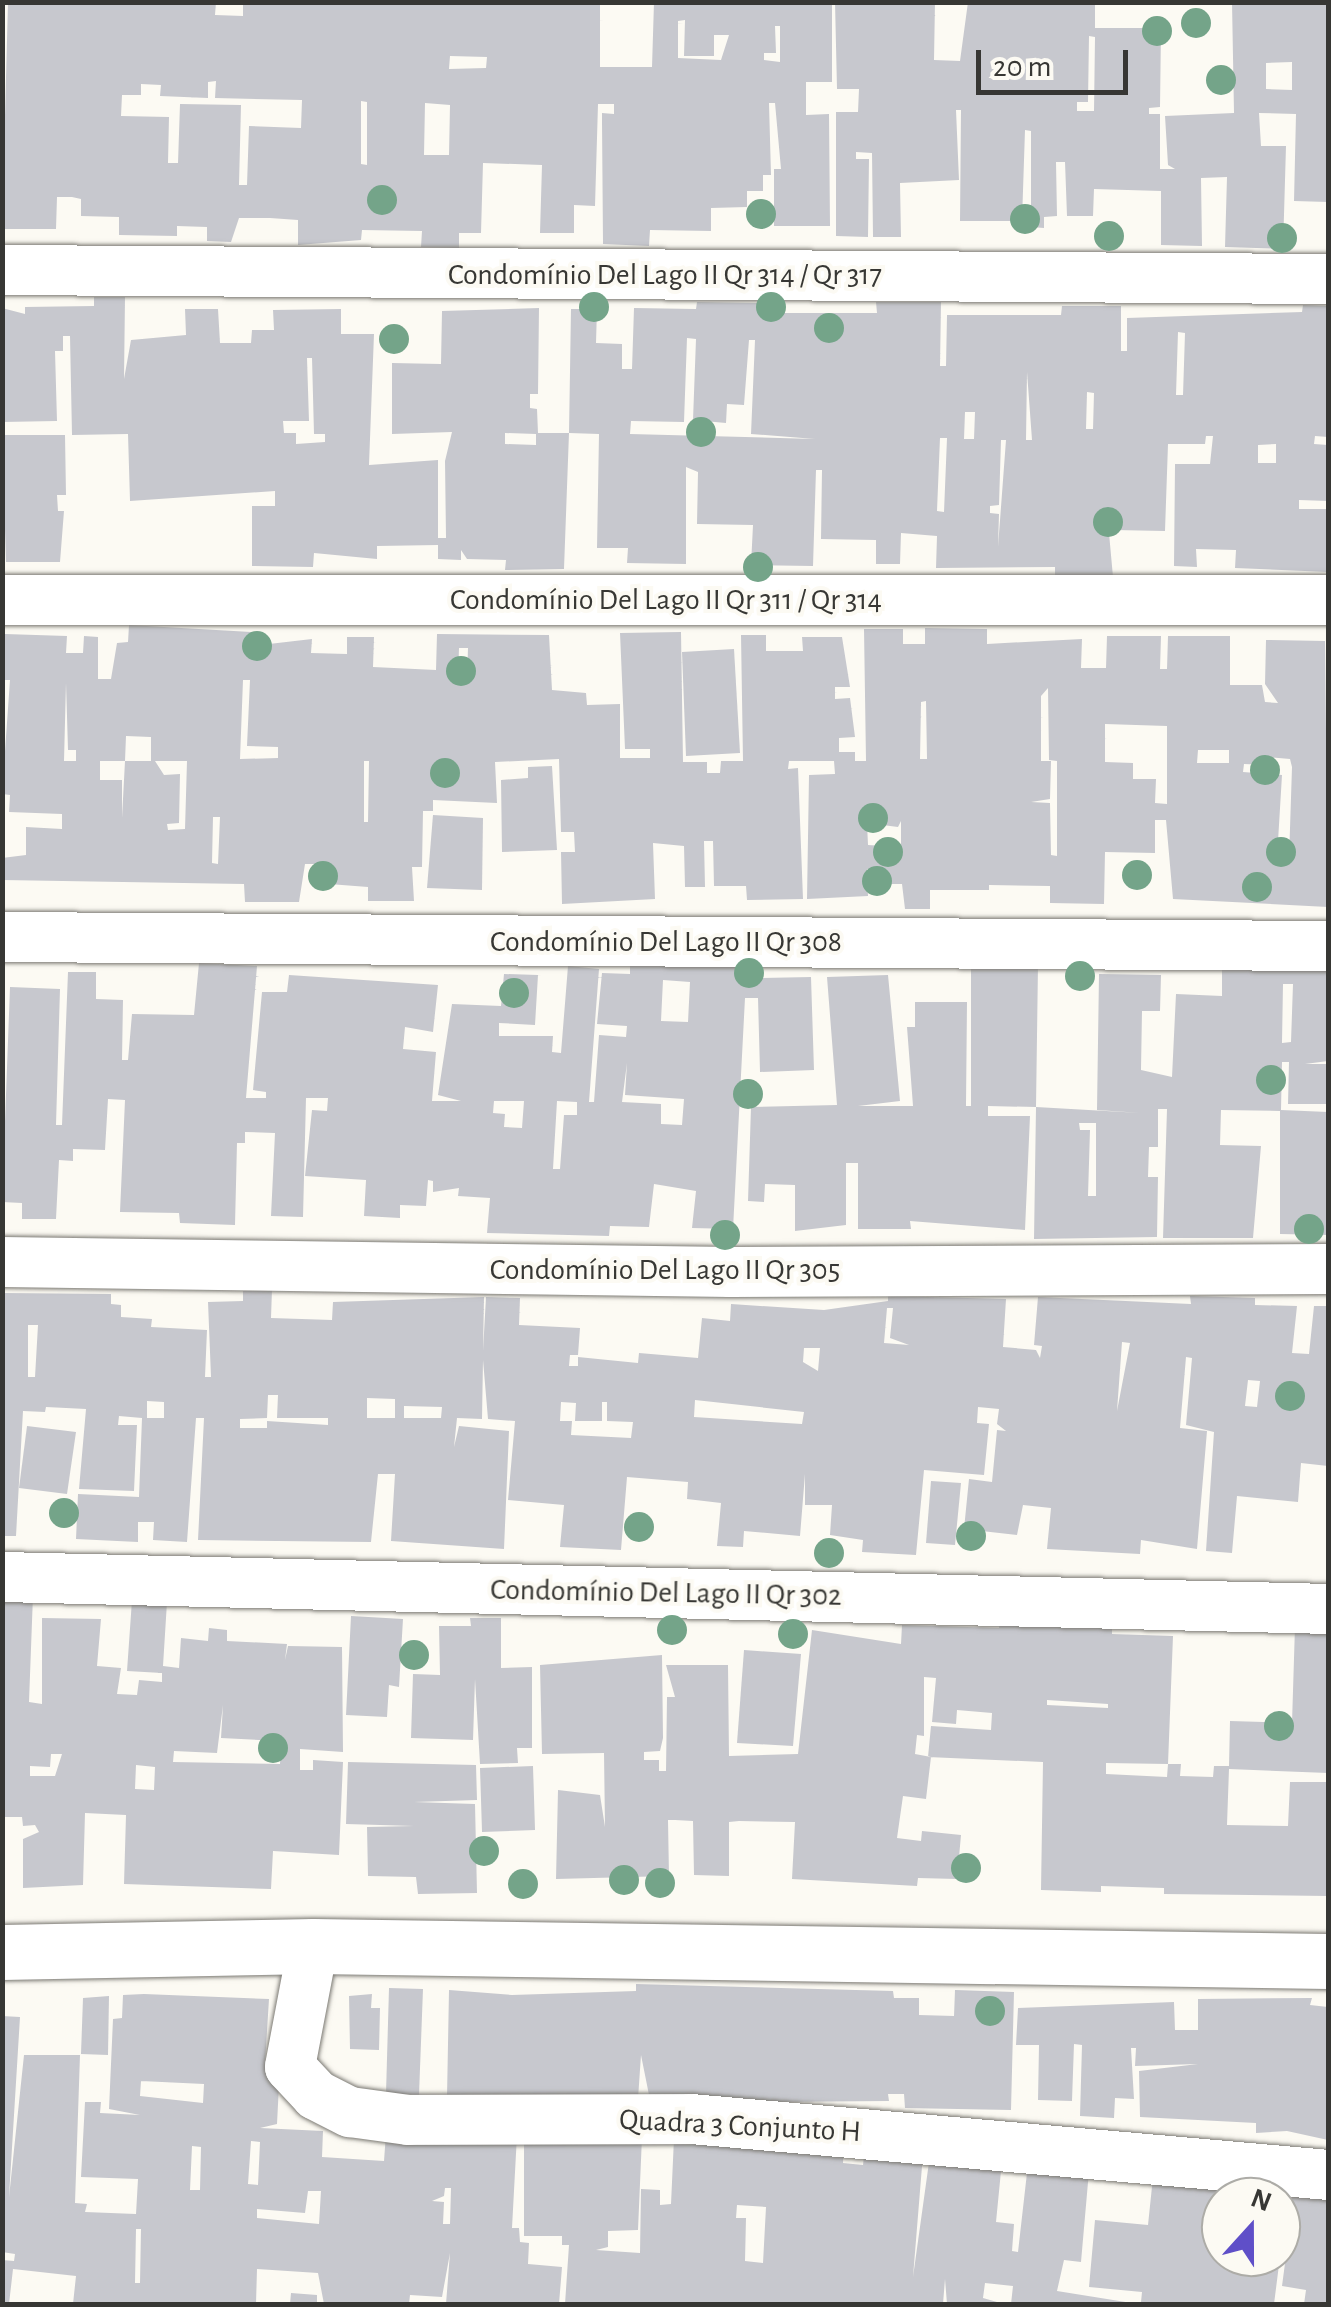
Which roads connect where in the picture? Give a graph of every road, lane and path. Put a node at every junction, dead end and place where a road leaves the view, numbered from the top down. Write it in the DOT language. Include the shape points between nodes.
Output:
graph roads {
  1 [pos="2,270"];
  2 [pos="1328,279"];
  3 [pos="2,600"];
  4 [pos="1328,600"];
  5 [pos="2,938"];
  6 [pos="1328,946"];
  7 [pos="2,1262"];
  8 [pos="1328,1269"];
  9 [pos="2,1577"];
  10 [pos="1328,1609"];
  11 [pos="313,1946"];
  12 [pos="2,1952"];
  13 [pos="1328,1961"];
  14 [pos="1328,2175"];
  1 -- 2 [label="street, Condomínio Del Lago II Qr 314 / Qr 317"];
  3 -- 4 [label="street, Condomínio Del Lago II Qr 311 / Qr 314"];
  5 -- 6 [label="street, Condomínio Del Lago II Qr 308"];
  7 -- 8 [label="street, Condomínio Del Lago II Qr 305" via="731,1272"];
  9 -- 10 [label="street, Condomínio Del Lago II Qr 302"];
  11 -- 12 [label="street"];
  11 -- 13 [label="street"];
  11 -- 14 [label="street, Quadra 3 Conjunto H" via="290,2068 316,2095 350,2112 408,2120 691,2118"];
}
